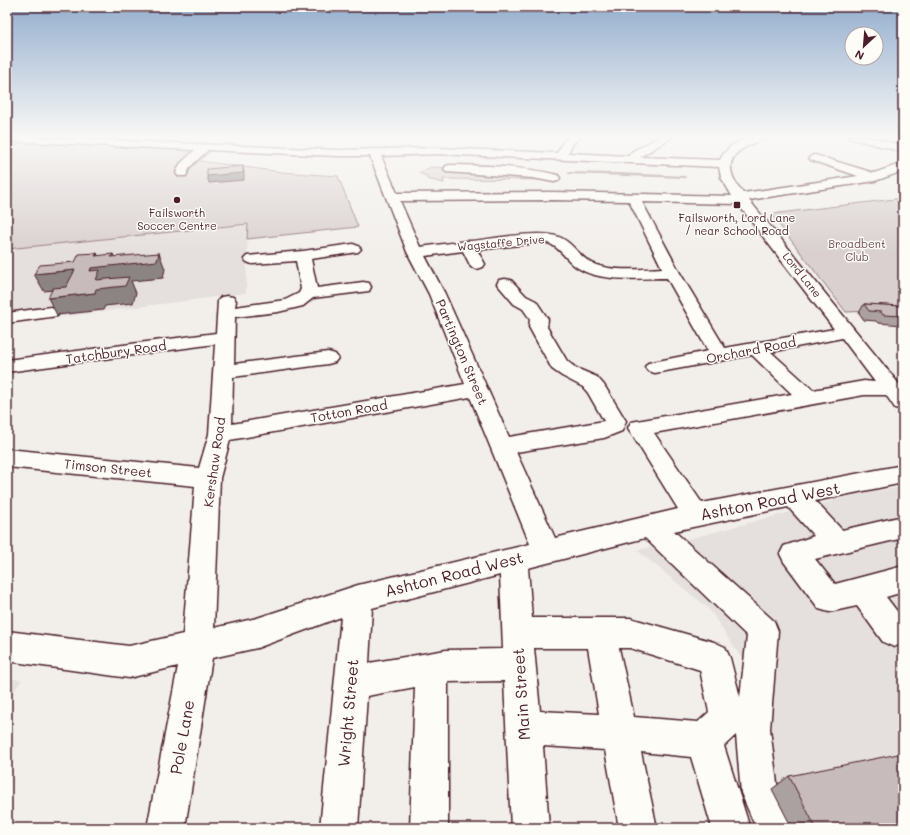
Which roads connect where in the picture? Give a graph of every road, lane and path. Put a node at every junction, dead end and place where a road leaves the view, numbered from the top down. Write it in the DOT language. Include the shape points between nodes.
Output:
graph roads {
  1 [pos="383,175"];
  2 [pos="538,175"];
  3 [pos="555,175"];
  4 [pos="726,175"];
  5 [pos="869,175"];
  6 [pos="881,175"];
  7 [pos="875,177"];
  8 [pos="554,178"];
  9 [pos="553,196"];
  10 [pos="392,197"];
  11 [pos="634,197"];
  12 [pos="741,198"];
  13 [pos="467,246"];
  14 [pos="353,249"];
  15 [pos="415,252"];
  16 [pos="303,256"];
  17 [pos="252,259"];
  18 [pos="477,264"];
  19 [pos="672,273"];
  20 [pos="504,284"];
  21 [pos="363,287"];
  22 [pos="308,294"];
  23 [pos="51,312"];
  24 [pos="7,318"];
  25 [pos="847,332"];
  26 [pos="225,337"];
  27 [pos="757,349"];
  28 [pos="720,356"];
  29 [pos="328,358"];
  30 [pos="7,366"];
  31 [pos="655,367"];
  32 [pos="223,372"];
  33 [pos="478,390"];
  34 [pos="897,396"];
  35 [pos="809,398"];
  36 [pos="220,434"];
  37 [pos="502,446"];
  38 [pos="7,458"];
  39 [pos="903,474"];
  40 [pos="208,478"];
  41 [pos="794,496"];
  42 [pos="696,515"];
  43 [pos="650,526"];
  44 [pos="903,527"];
  45 [pos="836,542"];
  46 [pos="547,552"];
  47 [pos="513,560"];
  48 [pos="903,579"];
  49 [pos="863,590"];
  50 [pos="358,598"];
  51 [pos="517,633"];
  52 [pos="601,634"];
  53 [pos="900,635"];
  54 [pos="7,646"];
  55 [pos="198,646"];
  56 [pos="519,665"];
  57 [pos="432,669"];
  58 [pos="351,682"];
  59 [pos="523,728"];
  60 [pos="620,733"];
  61 [pos="704,740"];
  62 [pos="166,828"];
  63 [pos="339,828"];
  64 [pos="429,828"];
  65 [pos="530,828"];
  66 [pos="638,828"];
  67 [pos="731,828"];
  68 [pos="776,828"];
  1 -- 10 [label="street, Partington Street"];
  2 -- 8 [label="street"];
  3 -- 8 [label="street"];
  4 -- 12 [label="street, Lord Lane"];
  5 -- 7 [label="street"];
  6 -- 7 [label="street"];
  7 -- 12 [label="street"];
  8 -- 9 [label="street"];
  9 -- 10 [label="street"];
  9 -- 11 [label="street"];
  10 -- 15 [label="street, Partington Street"];
  11 -- 12 [label="street"];
  11 -- 19 [label="street"];
  12 -- 25 [label="street, Lord Lane"];
  13 -- 15 [label="street, Wagstaffe Drive"];
  13 -- 18 [label="street"];
  13 -- 19 [label="street, Wagstaffe Drive" via="535,238 552,239 563,244 578,261 590,269 608,272"];
  14 -- 16 [label="street"];
  15 -- 33 [label="street, Partington Street" via="438,294"];
  16 -- 17 [label="street"];
  16 -- 22 [label="street"];
  19 -- 28 [label="street"];
  20 -- 37 [label="street" via="520,300 530,305 539,319 538,327 559,365 590,382 615,421 614,426 604,430"];
  21 -- 22 [label="street"];
  22 -- 26 [label="street, Kershaw Road" via="303,300 287,305 227,307"];
  23 -- 24 [label="street"];
  25 -- 27 [label="street, Orchard Road"];
  25 -- 34 [label="street, Lord Lane"];
  26 -- 30 [label="street, Tatchbury Road"];
  26 -- 32 [label="street, Kershaw Road"];
  27 -- 28 [label="street, Orchard Road"];
  27 -- 35 [label="street"];
  28 -- 31 [label="street, Orchard Road"];
  29 -- 32 [label="street"];
  32 -- 36 [label="street, Kershaw Road"];
  33 -- 36 [label="street, Totton Road"];
  33 -- 37 [label="street, Partington Street"];
  34 -- 35 [label="street" via="864,388"];
  35 -- 42 [label="street" via="639,428"];
  36 -- 40 [label="street, Kershaw Road"];
  37 -- 46 [label="street, Partington Street"];
  38 -- 40 [label="street, Timson Street"];
  39 -- 41 [label="street, Ashton Road West"];
  40 -- 55 [label="street, Kershaw Road"];
  41 -- 42 [label="street, Ashton Road West"];
  41 -- 45 [label="street"];
  42 -- 43 [label="street, Ashton Road West"];
  43 -- 46 [label="street, Ashton Road West"];
  43 -- 68 [label="street" via="763,631 753,729 760,793"];
  44 -- 45 [label="street"];
  45 -- 49 [label="street" via="794,554 829,599"];
  46 -- 47 [label="street, Ashton Road West"];
  47 -- 50 [label="street, Ashton Road West"];
  47 -- 51 [label="street, Main Street"];
  48 -- 49 [label="street"];
  49 -- 53 [label="street"];
  50 -- 55 [label="street, Ashton Road West" via="258,632"];
  50 -- 58 [label="street, Wright Street"];
  51 -- 52 [label="street"];
  51 -- 56 [label="street, Main Street"];
  52 -- 60 [label="street"];
  52 -- 61 [label="street" via="630,633 714,658 728,719"];
  54 -- 55 [label="street, Ashton Road West" via="129,662"];
  55 -- 62 [label="street, Pole Lane"];
  56 -- 57 [label="street" via="446,666"];
  56 -- 59 [label="street, Main Street"];
  57 -- 58 [label="street"];
  57 -- 64 [label="street"];
  58 -- 63 [label="street, Wright Street"];
  59 -- 60 [label="street"];
  59 -- 65 [label="street, Main Street"];
  60 -- 61 [label="street"];
  60 -- 66 [label="street"];
  61 -- 67 [label="street"];
}
